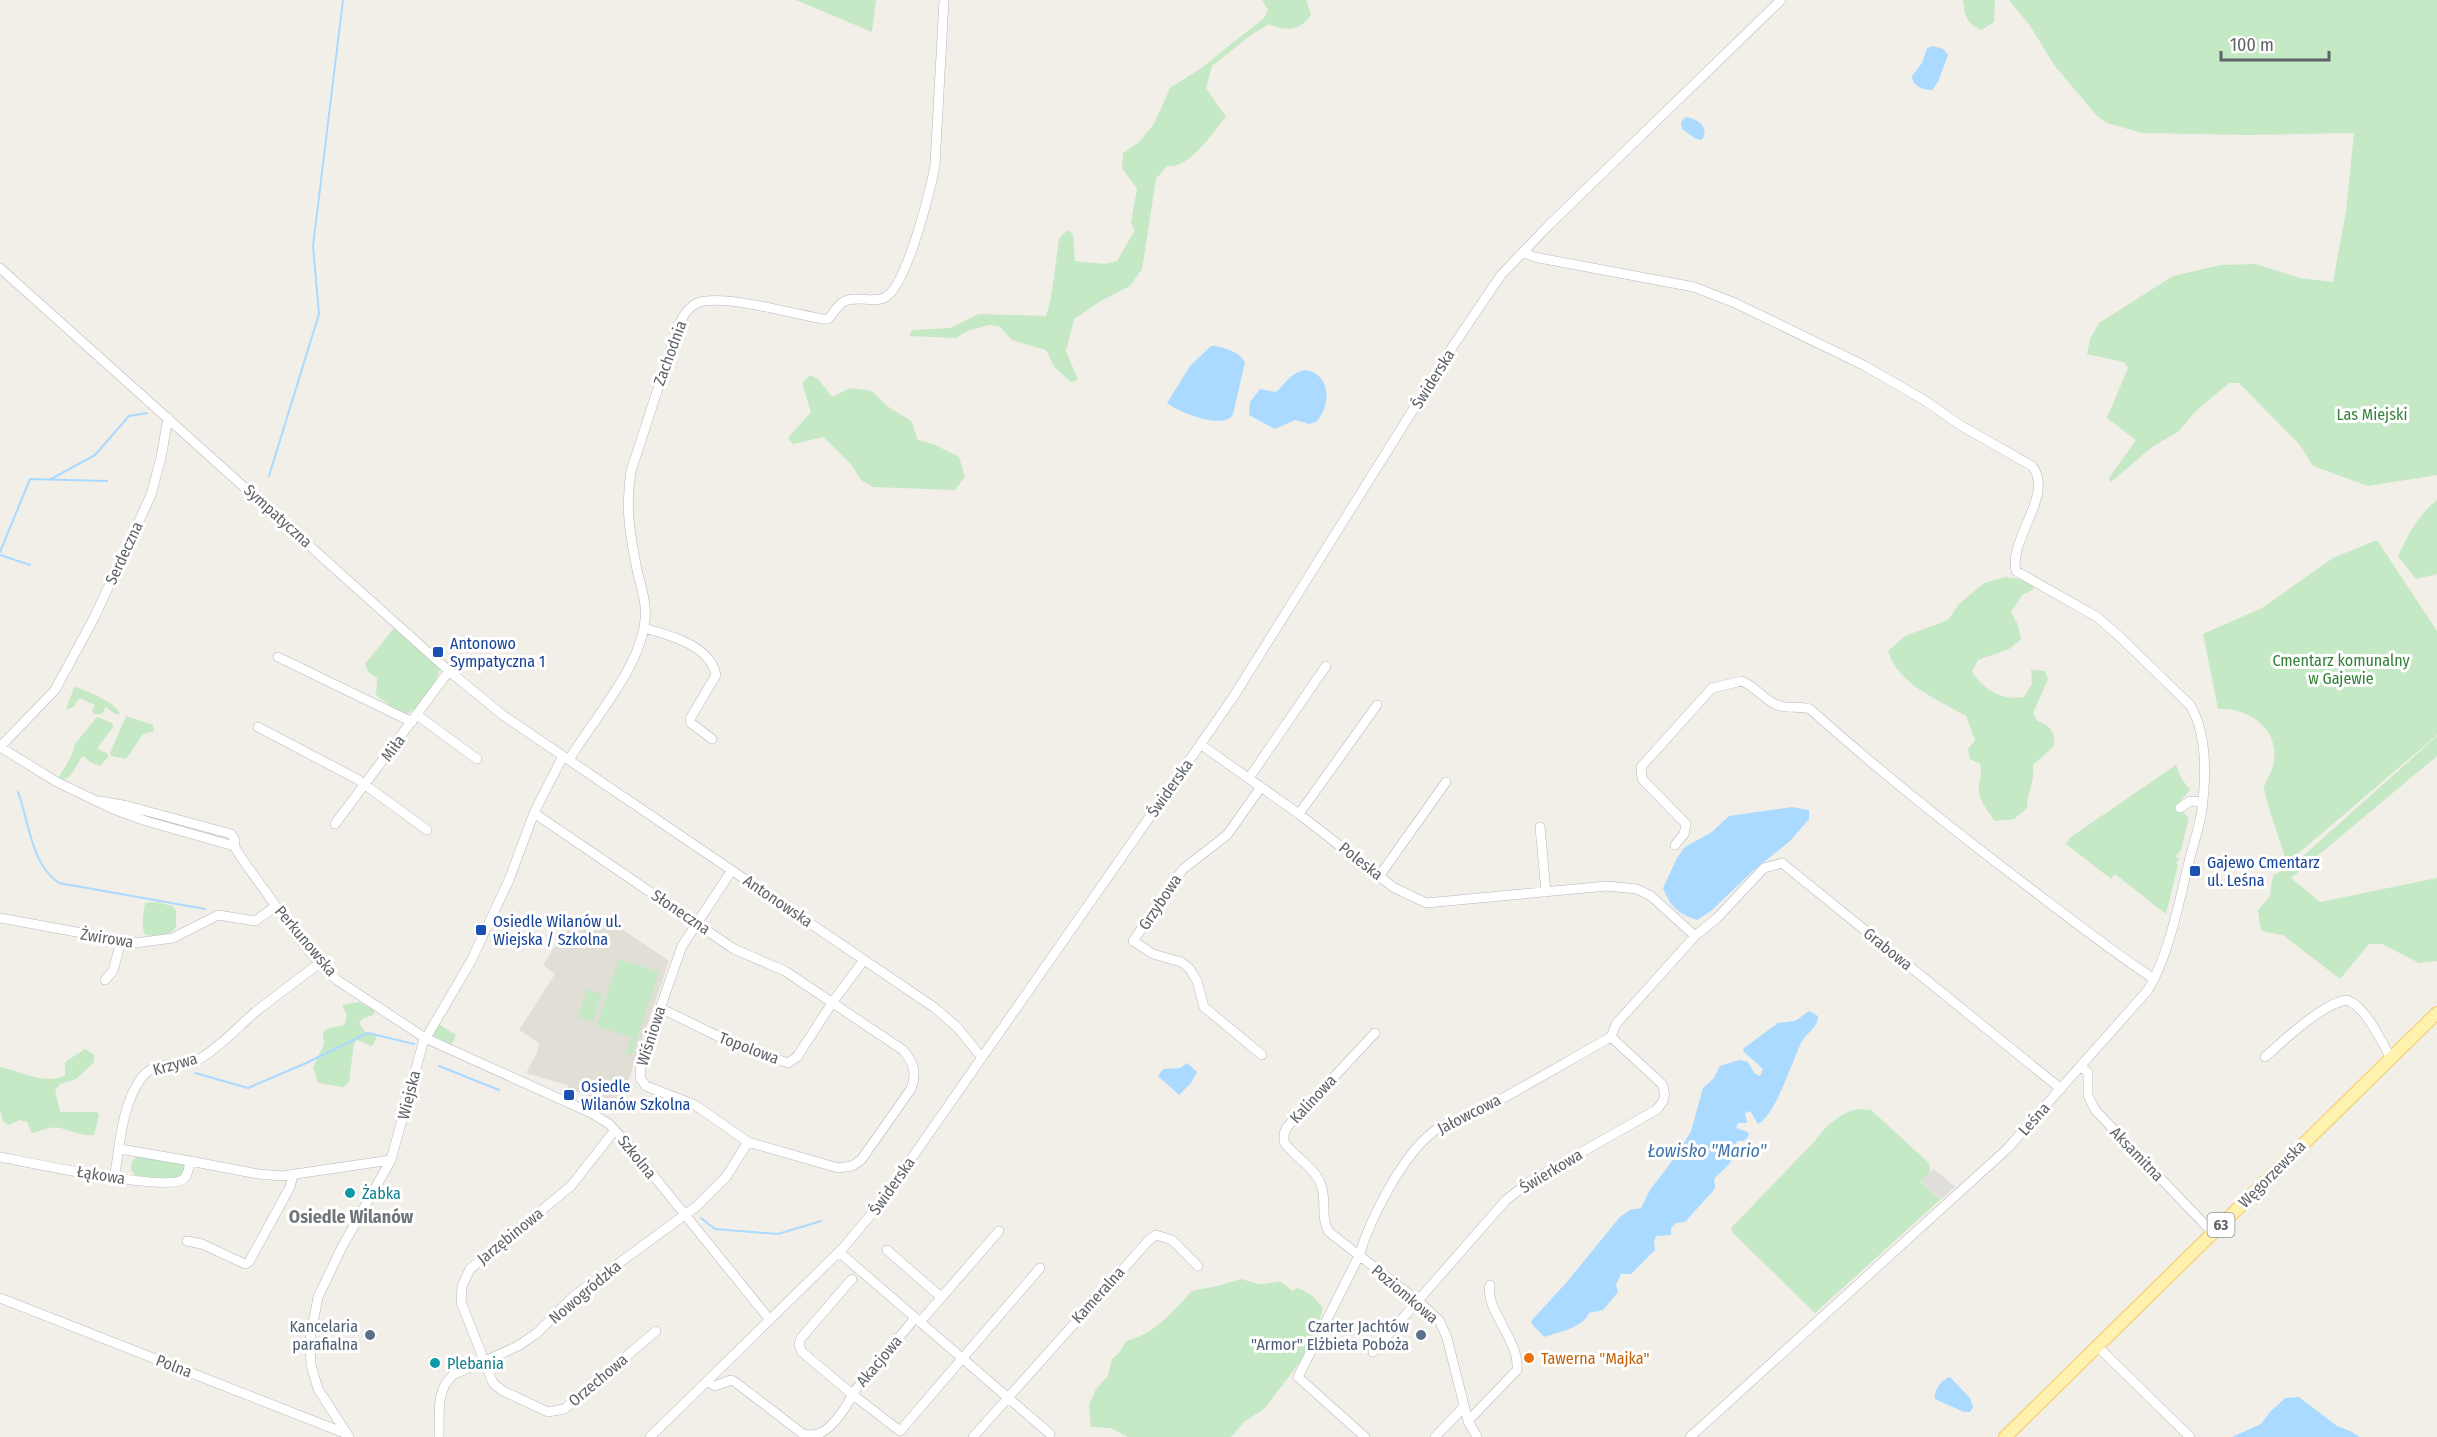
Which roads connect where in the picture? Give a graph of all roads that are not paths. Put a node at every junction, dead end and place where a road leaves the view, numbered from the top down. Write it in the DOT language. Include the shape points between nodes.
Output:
graph roads {
  1 [pos="945,0"];
  2 [pos="1781,0"];
  3 [pos="1523,252"];
  4 [pos="0,268"];
  5 [pos="168,418"];
  6 [pos="644,628"];
  7 [pos="278,657"];
  8 [pos="1326,666"];
  9 [pos="449,671"];
  10 [pos="1377,705"];
  11 [pos="415,718"];
  12 [pos="258,727"];
  13 [pos="712,739"];
  14 [pos="1200,744"];
  15 [pos="0,747"];
  16 [pos="566,758"];
  17 [pos="477,759"];
  18 [pos="1249,778"];
  19 [pos="1446,782"];
  20 [pos="365,785"];
  21 [pos="1262,787"];
  22 [pos="2202,802"];
  23 [pos="2180,808"];
  24 [pos="534,813"];
  25 [pos="1299,814"];
  26 [pos="335,824"];
  27 [pos="1540,827"];
  28 [pos="427,830"];
  29 [pos="1675,846"];
  30 [pos="732,870"];
  31 [pos="1380,875"];
  32 [pos="1546,892"];
  33 [pos="276,906"];
  34 [pos="0,918"];
  35 [pos="1717,918"];
  36 [pos="696,922"];
  37 [pos="1695,936"];
  38 [pos="121,941"];
  39 [pos="864,960"];
  40 [pos="320,963"];
  41 [pos="2154,979"];
  42 [pos="105,980"];
  43 [pos="832,1003"];
  44 [pos="660,1008"];
  45 [pos="2437,1013"];
  46 [pos="1375,1033"];
  47 [pos="1611,1037"];
  48 [pos="425,1038"];
  49 [pos="1262,1055"];
  50 [pos="2265,1057"];
  51 [pos="982,1058"];
  52 [pos="2391,1058"];
  53 [pos="2082,1067"];
  54 [pos="2061,1089"];
  55 [pos="615,1130"];
  56 [pos="748,1143"];
  57 [pos="761,1147"];
  58 [pos="120,1149"];
  59 [pos="0,1157"];
  60 [pos="391,1160"];
  61 [pos="190,1161"];
  62 [pos="293,1175"];
  63 [pos="114,1179"];
  64 [pos="684,1216"];
  65 [pos="999,1231"];
  66 [pos="2213,1233"];
  67 [pos="188,1241"];
  68 [pos="887,1250"];
  69 [pos="839,1252"];
  70 [pos="1359,1256"];
  71 [pos="1198,1266"];
  72 [pos="1040,1268"];
  73 [pos="852,1280"];
  74 [pos="1490,1285"];
  75 [pos="941,1297"];
  76 [pos="0,1298"];
  77 [pos="1418,1301"];
  78 [pos="770,1320"];
  79 [pos="917,1320"];
  80 [pos="656,1331"];
  81 [pos="2097,1346"];
  82 [pos="1373,1352"];
  83 [pos="961,1359"];
  84 [pos="484,1361"];
  85 [pos="707,1381"];
  86 [pos="852,1394"];
  87 [pos="1006,1398"];
  88 [pos="1464,1407"];
  89 [pos="1468,1421"];
  90 [pos="1050,1434"];
  91 [pos="348,1436"];
  92 [pos="439,1437"];
  93 [pos="650,1437"];
  94 [pos="973,1437"];
  95 [pos="1365,1437"];
  96 [pos="1435,1437"];
  97 [pos="1477,1437"];
  98 [pos="1690,1437"];
  99 [pos="2005,1437"];
  100 [pos="2190,1437"];
  1 -- 6 [label="street, Zachodnia" via="935,165 929,199 891,292 885,298 849,300 840,304 828,319 717,300 694,305 683,316 628,490 627,516 644,604"];
  2 -- 3 [label="street, Świderska"];
  3 -- 14 [label="street, Świderska" via="1475,310 1269,642"];
  3 -- 22 [label="street, Leśna" via="1694,287 1735,303 1865,366 2032,465 2038,475 2036,495 2013,562 2016,571 2097,617 2190,705 2197,717 2203,753"];
  4 -- 5 [label="street, Sympatyczna"];
  5 -- 9 [label="street, Sympatyczna"];
  5 -- 15 [label="street, Serdeczna" via="151,495 94,618 61,681"];
  6 -- 13 [label="street" via="663,633 711,661 716,675 690,720"];
  6 -- 16 [label="street, Zachodnia" via="627,668"];
  7 -- 11 [label="street"];
  8 -- 18 [label="street"];
  9 -- 11 [label="street, Miła"];
  9 -- 16 [label="street, Sympatyczna" via="504,716"];
  10 -- 25 [label="street"];
  11 -- 17 [label="street"];
  11 -- 20 [label="street, Miła"];
  12 -- 20 [label="street"];
  14 -- 18 [label="street, Poleska"];
  14 -- 51 [label="street, Świderska"];
  15 -- 33 [label="street, Perkunowska" via="57,782 100,801 234,836 234,846"];
  16 -- 24 [label="street, Wiejska"];
  16 -- 30 [label="street, Antonowska"];
  18 -- 21 [label="street, Poleska"];
  19 -- 31 [label="street"];
  20 -- 26 [label="street, Miła"];
  20 -- 28 [label="street"];
  21 -- 25 [label="street, Poleska"];
  21 -- 49 [label="street, Grzybowa" via="1227,835 1182,869 1133,941 1153,954 1189,968 1204,1007"];
  22 -- 23 [label="street" via="2190,801"];
  22 -- 41 [label="street, Leśna" via="2184,882"];
  24 -- 36 [label="street, Słoneczna"];
  24 -- 48 [label="street, Wiejska" via="509,880 471,961"];
  25 -- 31 [label="street, Poleska"];
  27 -- 32 [label="street"];
  29 -- 41 [label="street" via="1686,824 1642,779 1641,767 1712,688 1742,681 1774,704 1810,709 1863,757 1980,850"];
  30 -- 36 [label="street, Wiśniowa"];
  30 -- 39 [label="street, Antonowska"];
  31 -- 32 [label="street, Poleska" via="1400,891 1426,903"];
  32 -- 37 [label="street, Poleska" via="1607,886 1637,889 1651,896"];
  33 -- 38 [label="street, Żwirowa" via="255,921 218,915 173,938 142,943"];
  33 -- 40 [label="street, Perkunowska"];
  34 -- 38 [label="street, Żwirowa"];
  35 -- 37 [label="street, Jałowcowa"];
  35 -- 54 [label="street, Grabowa" via="1764,868 1782,863"];
  36 -- 43 [label="street, Słoneczna" via="741,952 775,964"];
  36 -- 44 [label="street, Wiśniowa" via="677,956"];
  37 -- 47 [label="street, Jałowcowa" via="1616,1024"];
  38 -- 42 [label="street" via="113,971"];
  39 -- 43 [label="street, Topolowa"];
  39 -- 51 [label="street, Antonowska" via="947,1018"];
  40 -- 48 [label="street, Perkunowska" via="337,980"];
  40 -- 58 [label="street, Krzywa" via="203,1057 158,1066 146,1073 129,1102"];
  41 -- 53 [label="street, Leśna"];
  43 -- 44 [label="street, Topolowa" via="797,1057 788,1063 740,1047"];
  43 -- 57 [label="street, Słoneczna" via="903,1050 914,1067 910,1089 865,1155 852,1166 833,1168"];
  44 -- 56 [label="street, Wiśniowa" via="640,1063 643,1083 703,1110"];
  45 -- 52 [label="main road, Węgorzewska / 63"];
  46 -- 70 [label="street, Kalinowa" via="1284,1134 1288,1148 1319,1180 1323,1218 1329,1232"];
  47 -- 70 [label="street, Jałowcowa" via="1483,1109 1453,1119 1434,1131 1401,1169 1365,1236"];
  47 -- 77 [label="street, Świerkowa" via="1662,1084 1662,1104 1516,1192"];
  48 -- 55 [label="street, Szkolna" via="591,1113"];
  48 -- 60 [label="street, Wiejska"];
  50 -- 52 [label="street" via="2314,1017 2347,1000 2370,1022"];
  51 -- 69 [label="street, Świderska" via="879,1205"];
  52 -- 66 [label="main road, Węgorzewska / 63"];
  53 -- 54 [label="street, Leśna"];
  53 -- 66 [label="street, Aksamitna" via="2088,1073 2088,1096 2096,1111"];
  54 -- 98 [label="street, Leśna" via="2007,1149"];
  55 -- 64 [label="street, Szkolna"];
  55 -- 84 [label="street, Jarzębinowa" via="571,1186 477,1262 465,1277 462,1302"];
  56 -- 57 [label="street, Wiśniowa"];
  56 -- 64 [label="street, Nowogródzka" via="726,1177"];
  58 -- 61 [label="street, Łąkowa"];
  58 -- 63 [label="street, Krzywa"];
  59 -- 63 [label="street, Łąkowa"];
  60 -- 62 [label="street, Łąkowa"];
  60 -- 91 [label="street, Wiejska" via="333,1265 318,1297 312,1324 309,1354 315,1382"];
  61 -- 62 [label="street, Łąkowa" via="258,1174"];
  61 -- 63 [label="street, Łąkowa" via="186,1176 178,1181"];
  62 -- 67 [label="street" via="249,1262 245,1264"];
  64 -- 78 [label="street, Szkolna"];
  64 -- 84 [label="street, Nowogródzka" via="592,1281 532,1337"];
  65 -- 75 [label="street, Akacjowa"];
  66 -- 81 [label="main road, Węgorzewska / 63"];
  68 -- 75 [label="street"];
  69 -- 78 [label="street, Świderska"];
  69 -- 79 [label="street"];
  70 -- 77 [label="street, Poziomkowa"];
  70 -- 95 [label="street, Jałowcowa" via="1298,1377"];
  71 -- 87 [label="street, Kameralna" via="1172,1240 1156,1235"];
  72 -- 83 [label="street"];
  73 -- 86 [label="street, Akacjowa" via="799,1345 802,1352"];
  74 -- 89 [label="street" via="1490,1297 1515,1351 1517,1370"];
  75 -- 79 [label="street, Akacjowa"];
  76 -- 91 [label="street, Polna"];
  77 -- 82 [label="street, Świerkowa"];
  77 -- 88 [label="street, Poziomkowa" via="1442,1325"];
  78 -- 85 [label="street, Świderska"];
  79 -- 83 [label="street"];
  79 -- 86 [label="street, Akacjowa"];
  80 -- 84 [label="street, Orzechowa" via="564,1409 553,1412 498,1388"];
  81 -- 99 [label="main road, Węgorzewska / 63"];
  81 -- 100 [label="street"];
  83 -- 86 [label="street" via="900,1431"];
  83 -- 87 [label="street"];
  84 -- 92 [label="street, Nowogródzka" via="453,1375 444,1385"];
  85 -- 86 [label="street" via="716,1386 735,1382 803,1434 812,1435 824,1432 849,1404"];
  85 -- 93 [label="street, Świderska"];
  87 -- 90 [label="street"];
  87 -- 94 [label="street"];
  88 -- 89 [label="street, Poziomkowa"];
  88 -- 96 [label="street"];
  89 -- 97 [label="street, Poziomkowa"];
}
